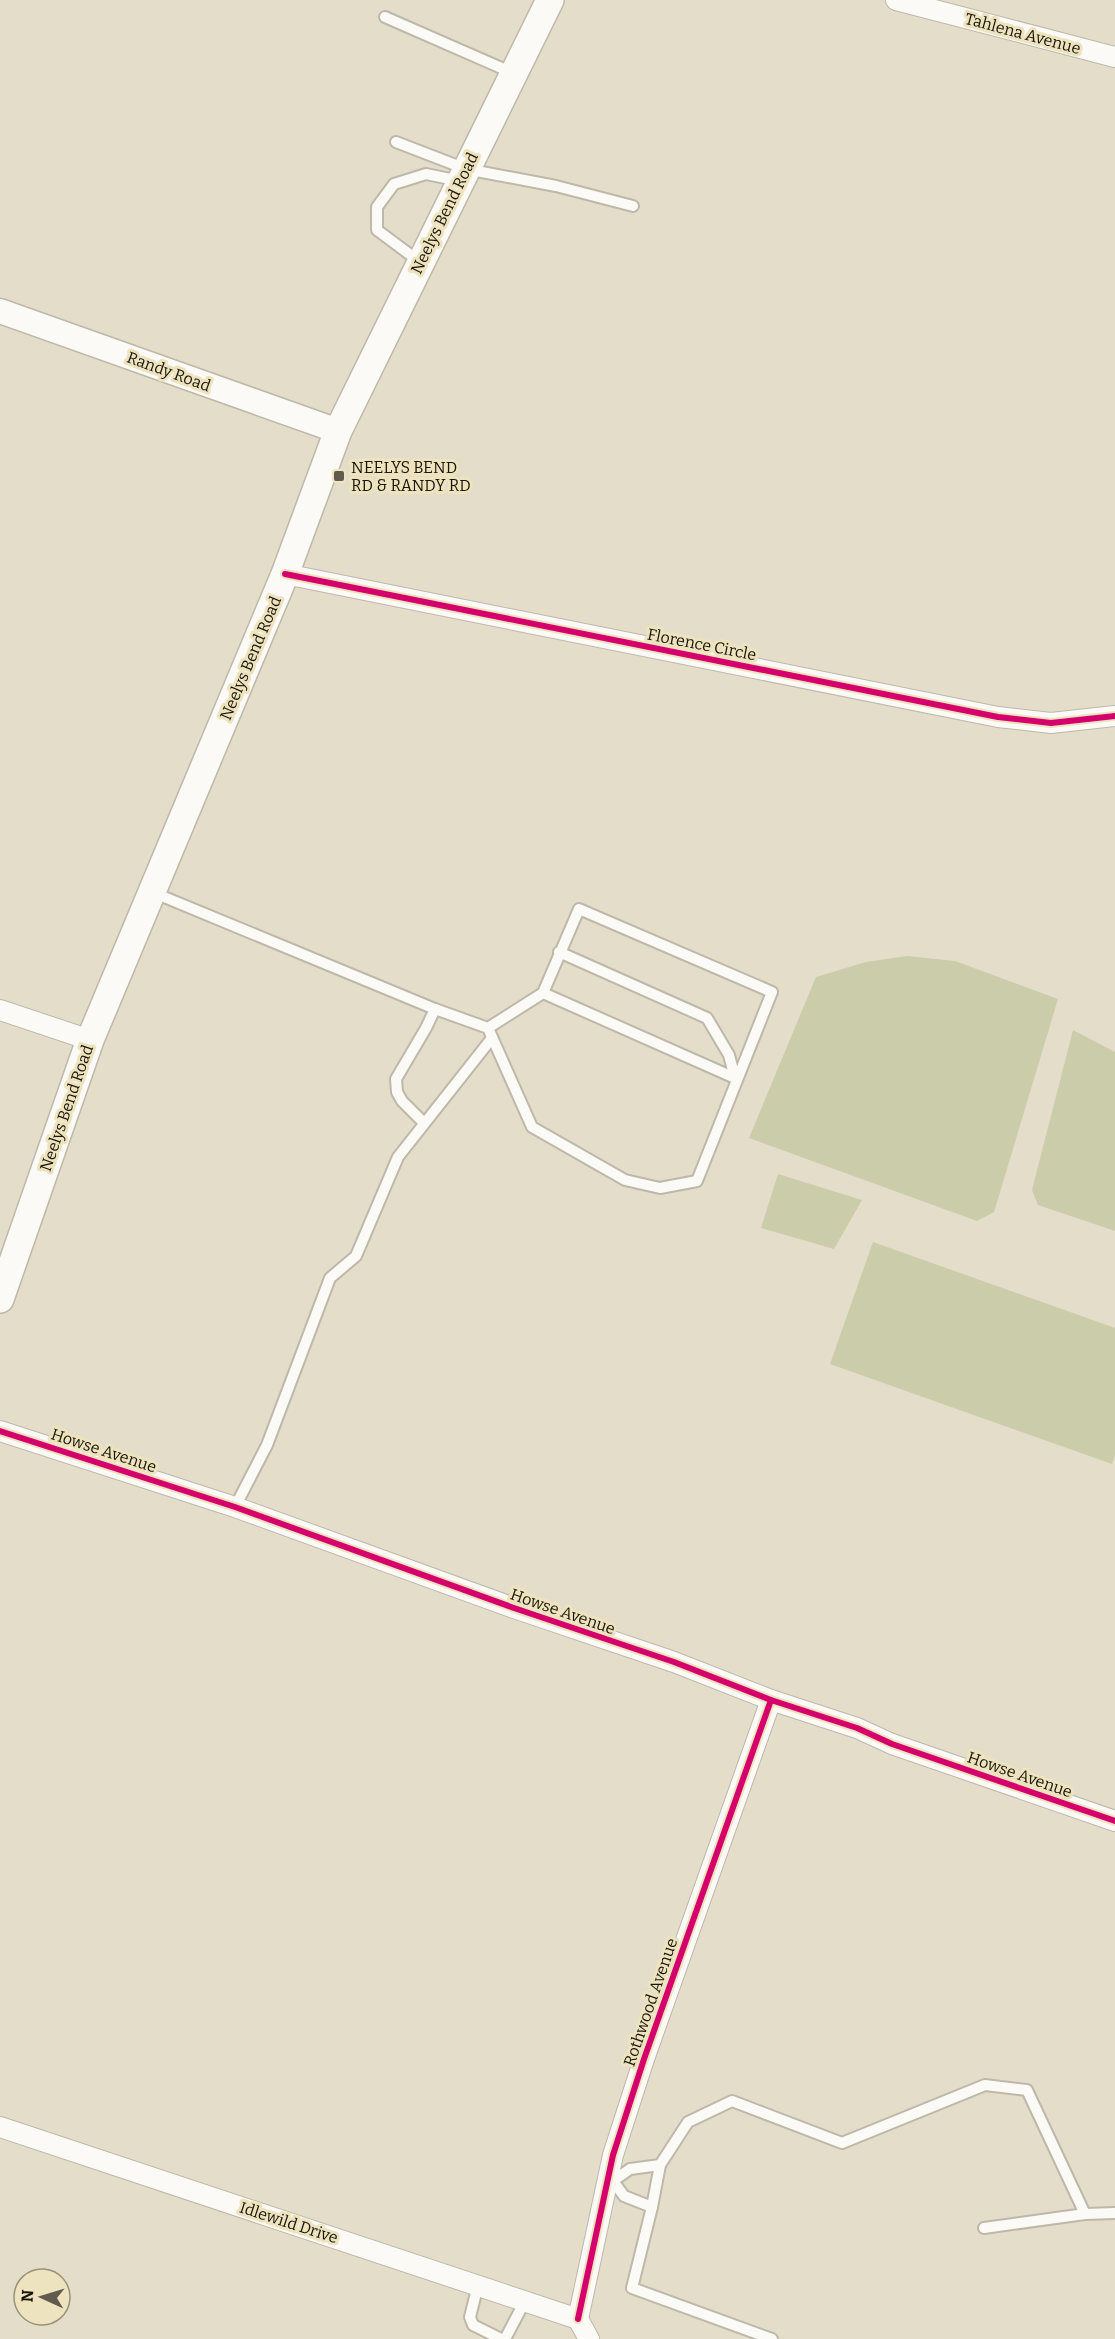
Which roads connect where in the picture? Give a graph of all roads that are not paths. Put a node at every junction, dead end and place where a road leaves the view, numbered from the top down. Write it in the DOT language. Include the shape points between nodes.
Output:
graph roads {
  1 [pos="550,0"];
  2 [pos="896,0"];
  3 [pos="385,17"];
  4 [pos="1115,57"];
  5 [pos="514,73"];
  6 [pos="396,142"];
  7 [pos="463,175"];
  8 [pos="633,206"];
  9 [pos="420,262"];
  10 [pos="0,311"];
  11 [pos="338,431"];
  12 [pos="285,574"];
  13 [pos="1115,716"];
  14 [pos="152,892"];
  15 [pos="559,952"];
  16 [pos="543,993"];
  17 [pos="435,1009"];
  18 [pos="0,1010"];
  19 [pos="490,1033"];
  20 [pos="90,1040"];
  21 [pos="735,1078"];
  22 [pos="423,1123"];
  23 [pos="0,1299"];
  24 [pos="0,1431"];
  25 [pos="235,1507"];
  26 [pos="771,1700"];
  27 [pos="1115,1821"];
  28 [pos="0,2127"];
  29 [pos="660,2165"];
  30 [pos="610,2181"];
  31 [pos="652,2207"];
  32 [pos="1115,2213"];
  33 [pos="1085,2214"];
  34 [pos="984,2228"];
  35 [pos="478,2285"];
  36 [pos="525,2301"];
  37 [pos="578,2319"];
  38 [pos="503,2339"];
  39 [pos="589,2339"];
  40 [pos="772,2339"];
  1 -- 5 [label="main road, Neelys Bend Road"];
  2 -- 4 [label="street, Tahlena Avenue"];
  3 -- 5 [label="lane"];
  5 -- 7 [label="main road, Neelys Bend Road"];
  6 -- 7 [label="lane"];
  7 -- 8 [label="lane" via="556,186"];
  7 -- 9 [label="main road, Neelys Bend Road"];
  7 -- 9 [label="lane" via="426,174 394,184 377,207 377,230"];
  9 -- 11 [label="main road, Neelys Bend Road"];
  10 -- 11 [label="street, Randy Road"];
  11 -- 12 [label="main road, Neelys Bend Road"];
  12 -- 13 [label="street, Florence Circle" via="998,717 1051,723"];
  12 -- 14 [label="main road, Neelys Bend Road"];
  14 -- 17 [label="lane"];
  14 -- 20 [label="main road, Neelys Bend Road"];
  15 -- 16 [label="lane"];
  15 -- 21 [label="lane" via="707,1018 729,1055"];
  15 -- 21 [label="lane" via="579,909 772,992"];
  16 -- 19 [label="lane"];
  16 -- 21 [label="lane"];
  17 -- 19 [label="lane"];
  17 -- 22 [label="lane" via="396,1079 402,1101"];
  18 -- 20 [label="street"];
  19 -- 21 [label="lane" via="532,1127 625,1180 660,1188 696,1182"];
  19 -- 22 [label="lane"];
  20 -- 23 [label="main road, Neelys Bend Road"];
  22 -- 25 [label="lane" via="398,1157 356,1256 330,1278 267,1445"];
  24 -- 25 [label="street, Howse Avenue"];
  25 -- 26 [label="street, Howse Avenue"];
  26 -- 27 [label="street, Howse Avenue"];
  26 -- 30 [label="street, Rothwood Avenue" via="644,2059"];
  28 -- 35 [label="street, Idlewild Drive"];
  29 -- 30 [label="lane" via="630,2169"];
  29 -- 31 [label="lane"];
  29 -- 33 [label="lane" via="688,2122 732,2101 842,2143 985,2085 1026,2090"];
  30 -- 31 [label="lane" via="624,2196"];
  30 -- 37 [label="street, Rothwood Avenue"];
  31 -- 40 [label="lane" via="632,2288"];
  32 -- 33 [label="lane"];
  33 -- 34 [label="lane"];
  35 -- 36 [label="street, Idlewild Drive"];
  35 -- 38 [label="lane" via="470,2316 473,2325"];
  36 -- 37 [label="street, Idlewild Drive"];
  36 -- 38 [label="lane"];
  37 -- 39 [label="street"];
}
